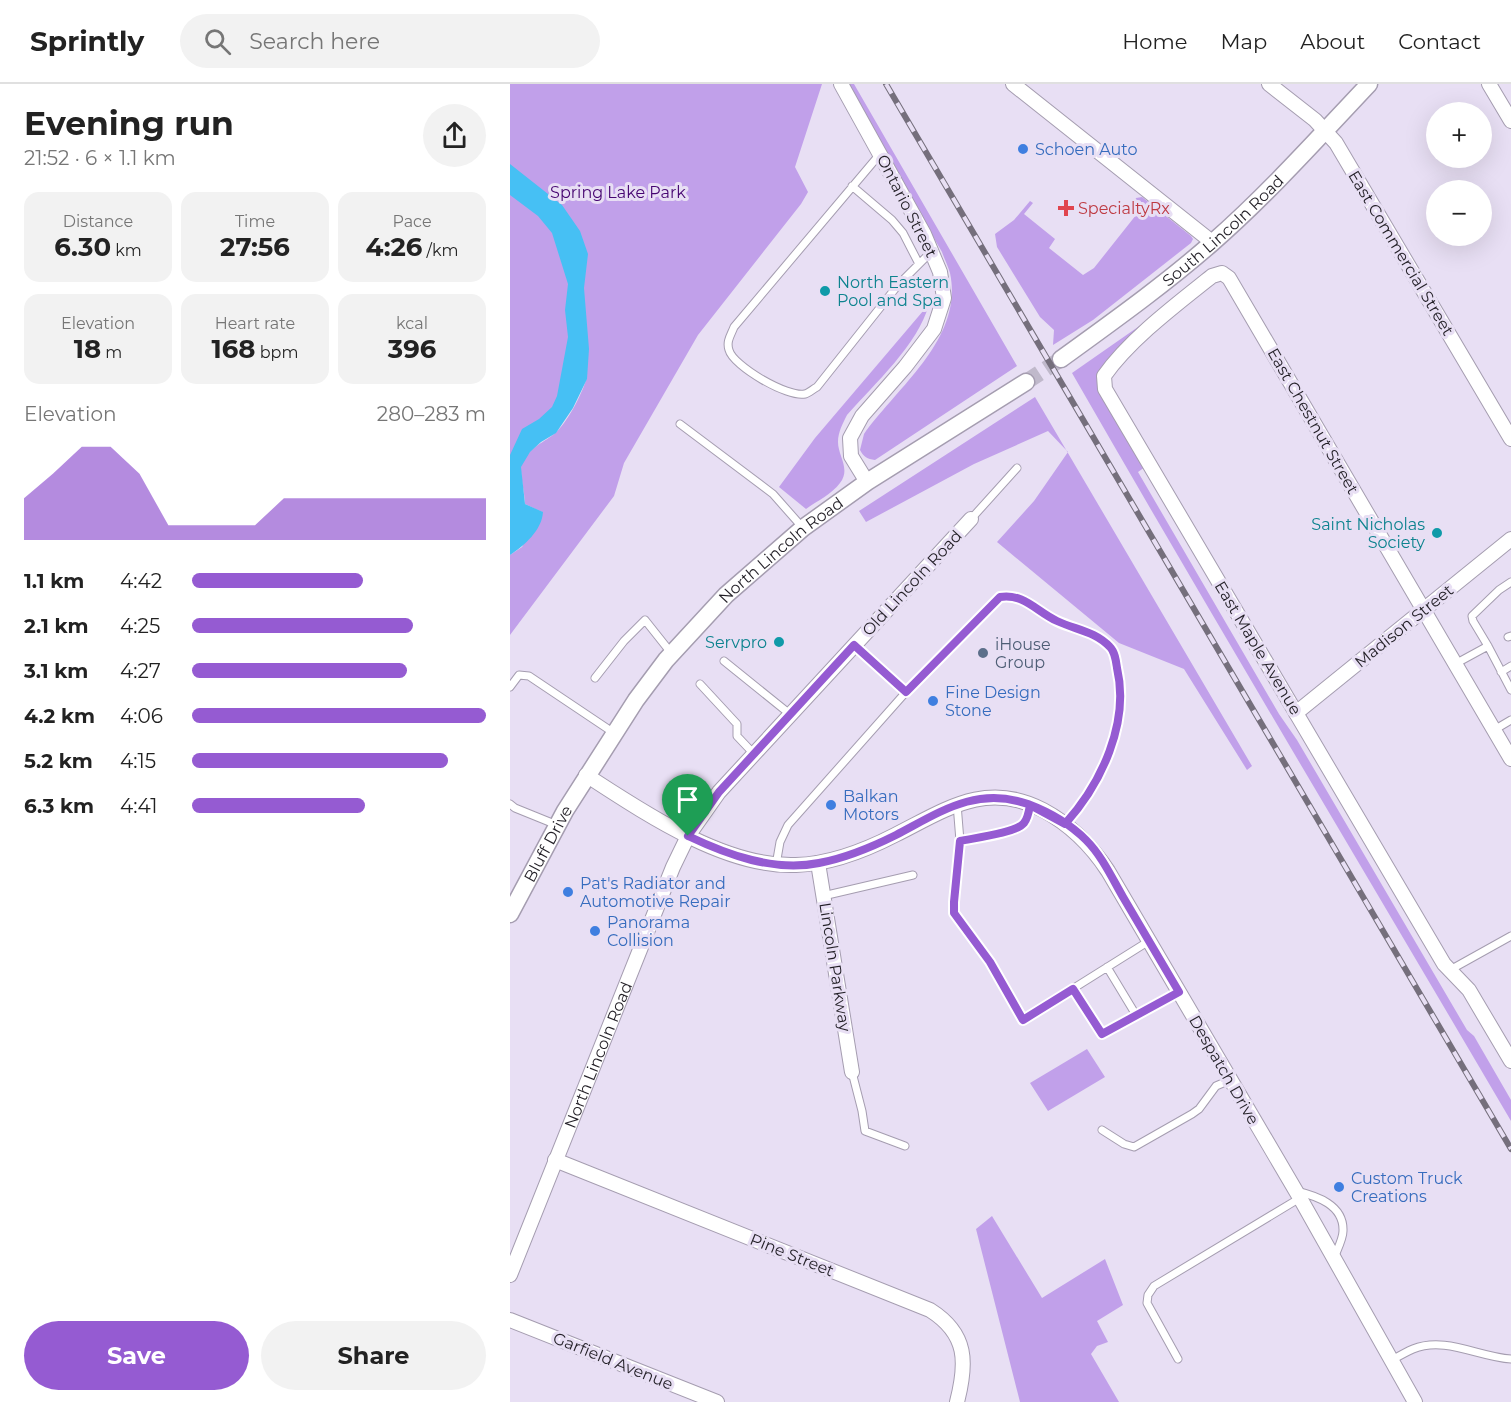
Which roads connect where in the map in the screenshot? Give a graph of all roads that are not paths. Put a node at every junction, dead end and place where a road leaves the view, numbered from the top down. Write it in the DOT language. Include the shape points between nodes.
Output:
graph roads {
  1 [pos="841,84"];
  2 [pos="1013,84"];
  3 [pos="1269,84"];
  4 [pos="1369,84"];
  5 [pos="1489,84"];
  6 [pos="1511,121"];
  7 [pos="1326,131"];
  8 [pos="880,154"];
  9 [pos="852,186"];
  10 [pos="1212,242"];
  11 [pos="932,252"];
  12 [pos="919,264"];
  13 [pos="1222,273"];
  14 [pos="1061,359"];
  15 [pos="1026,382"];
  16 [pos="680,424"];
  17 [pos="1511,439"];
  18 [pos="1017,468"];
  19 [pos="867,482"];
  20 [pos="971,519"];
  21 [pos="803,528"];
  22 [pos="1511,539"];
  23 [pos="1511,582"];
  24 [pos="1424,610"];
  25 [pos="854,645"];
  26 [pos="1488,646"];
  27 [pos="672,654"];
  28 [pos="724,661"];
  29 [pos="1455,664"];
  30 [pos="1511,666"];
  31 [pos="1501,672"];
  32 [pos="595,678"];
  33 [pos="700,684"];
  34 [pos="510,687"];
  35 [pos="1511,690"];
  36 [pos="906,692"];
  37 [pos="1296,713"];
  38 [pos="791,714"];
  39 [pos="1511,720"];
  40 [pos="1494,730"];
  41 [pos="614,733"];
  42 [pos="754,754"];
  43 [pos="1511,759"];
  44 [pos="586,775"];
  45 [pos="510,804"];
  46 [pos="957,804"];
  47 [pos="1030,805"];
  48 [pos="1065,824"];
  49 [pos="557,825"];
  50 [pos="688,836"];
  51 [pos="960,841"];
  52 [pos="818,863"];
  53 [pos="777,865"];
  54 [pos="913,875"];
  55 [pos="824,896"];
  56 [pos="510,914"];
  57 [pos="1511,936"];
  58 [pos="1149,941"];
  59 [pos="1107,967"];
  60 [pos="1450,970"];
  61 [pos="1073,989"];
  62 [pos="1179,992"];
  63 [pos="1136,1015"];
  64 [pos="1509,1052"];
  65 [pos="852,1072"];
  66 [pos="1230,1080"];
  67 [pos="1102,1130"];
  68 [pos="905,1146"];
  69 [pos="555,1160"];
  70 [pos="1297,1195"];
  71 [pos="1334,1258"];
  72 [pos="510,1275"];
  73 [pos="510,1320"];
  74 [pos="1178,1359"];
  75 [pos="1511,1359"];
  76 [pos="1392,1360"];
  77 [pos="717,1402"];
  78 [pos="957,1402"];
  79 [pos="1415,1402"];
  1 -- 8 [label="street, Ontario Street"];
  2 -- 10 [label="street"];
  3 -- 7 [label="street, East Commercial Street"];
  4 -- 7 [label="street, South Lincoln Road"];
  5 -- 6 [label="street"];
  7 -- 10 [label="street, South Lincoln Road"];
  7 -- 17 [label="street, East Commercial Street"];
  8 -- 9 [label="lane"];
  8 -- 11 [label="street, Ontario Street"];
  9 -- 12 [label="lane" via="892,220"];
  9 -- 12 [label="lane" via="734,327 728,340 735,360 766,381 794,394 806,394 817,387"];
  10 -- 14 [label="street, South Lincoln Road"];
  11 -- 12 [label="lane"];
  11 -- 19 [label="street, Ontario Street" via="944,298 934,328 862,416 850,438 851,456"];
  13 -- 24 [label="street, East Chestnut Street" via="1229,278"];
  13 -- 37 [label="street, East Maple Avenue" via="1212,276 1137,340 1104,376 1105,389"];
  15 -- 19 [label="street, North Lincoln Road"];
  16 -- 21 [label="lane" via="773,494"];
  18 -- 20 [label="lane"];
  19 -- 21 [label="street, North Lincoln Road"];
  20 -- 25 [label="street, Old Lincoln Road"];
  21 -- 27 [label="street, North Lincoln Road" via="726,595"];
  22 -- 24 [label="street, Madison Street"];
  23 -- 26 [label="lane" via="1472,616"];
  24 -- 29 [label="street, East Chestnut Street"];
  24 -- 37 [label="street, Madison Street"];
  25 -- 36 [label="lane"];
  25 -- 38 [label="street, Old Lincoln Road"];
  26 -- 29 [label="lane"];
  26 -- 31 [label="lane"];
  27 -- 32 [label="lane" via="645,620"];
  27 -- 41 [label="street, North Lincoln Road"];
  28 -- 38 [label="lane"];
  29 -- 40 [label="street, East Chestnut Street"];
  30 -- 31 [label="lane"];
  31 -- 35 [label="lane"];
  33 -- 42 [label="lane" via="737,724 737,736"];
  34 -- 41 [label="lane" via="519,675 529,676"];
  36 -- 48 [label="lane" via="1000,597 1012,595 1025,600 1043,615 1101,638 1113,649 1122,706 1096,779"];
  36 -- 53 [label="lane" via="788,825 780,842"];
  37 -- 60 [label="street, East Maple Avenue"];
  38 -- 42 [label="street, Old Lincoln Road"];
  39 -- 40 [label="lane"];
  40 -- 43 [label="street, East Chestnut Street"];
  41 -- 44 [label="street, North Lincoln Road"];
  42 -- 50 [label="street, Old Lincoln Road" via="719,792"];
  44 -- 49 [label="street, Bluff Drive"];
  44 -- 50 [label="street, Despatch Drive"];
  45 -- 49 [label="lane"];
  46 -- 47 [label="street, Despatch Drive" via="991,797"];
  46 -- 51 [label="lane"];
  46 -- 52 [label="street, Despatch Drive" via="848,856"];
  47 -- 48 [label="street, Despatch Drive"];
  47 -- 51 [label="lane" via="1022,826"];
  48 -- 58 [label="street, Despatch Drive" via="1099,856"];
  49 -- 56 [label="street, Bluff Drive"];
  50 -- 53 [label="street, Despatch Drive" via="729,854"];
  50 -- 69 [label="street, North Lincoln Road"];
  51 -- 61 [label="lane" via="954,913 990,962 1023,1020"];
  52 -- 53 [label="street, Despatch Drive"];
  52 -- 55 [label="street, Lincoln Parkway"];
  54 -- 55 [label="lane"];
  55 -- 65 [label="street, Lincoln Parkway"];
  57 -- 60 [label="lane"];
  58 -- 59 [label="lane"];
  58 -- 62 [label="street, Despatch Drive"];
  59 -- 61 [label="lane"];
  59 -- 63 [label="lane"];
  60 -- 64 [label="street, East Maple Avenue" via="1469,990"];
  61 -- 63 [label="lane" via="1102,1034"];
  62 -- 63 [label="lane"];
  62 -- 66 [label="street, Despatch Drive"];
  65 -- 68 [label="lane" via="865,1131"];
  66 -- 67 [label="lane" via="1216,1086 1192,1114 1134,1147"];
  66 -- 70 [label="street, Despatch Drive"];
  69 -- 72 [label="street, North Lincoln Road"];
  69 -- 78 [label="street, Pine Street" via="930,1310 945,1321 962,1347 963,1379"];
  70 -- 71 [label="street, Despatch Drive"];
  70 -- 71 [label="lane" via="1321,1198 1342,1220 1344,1233"];
  70 -- 74 [label="lane" via="1154,1286 1147,1303"];
  71 -- 76 [label="street, Despatch Drive"];
  73 -- 77 [label="street, Garfield Avenue"];
  75 -- 76 [label="lane" via="1428,1345"];
  76 -- 79 [label="street, Despatch Drive"];
}
